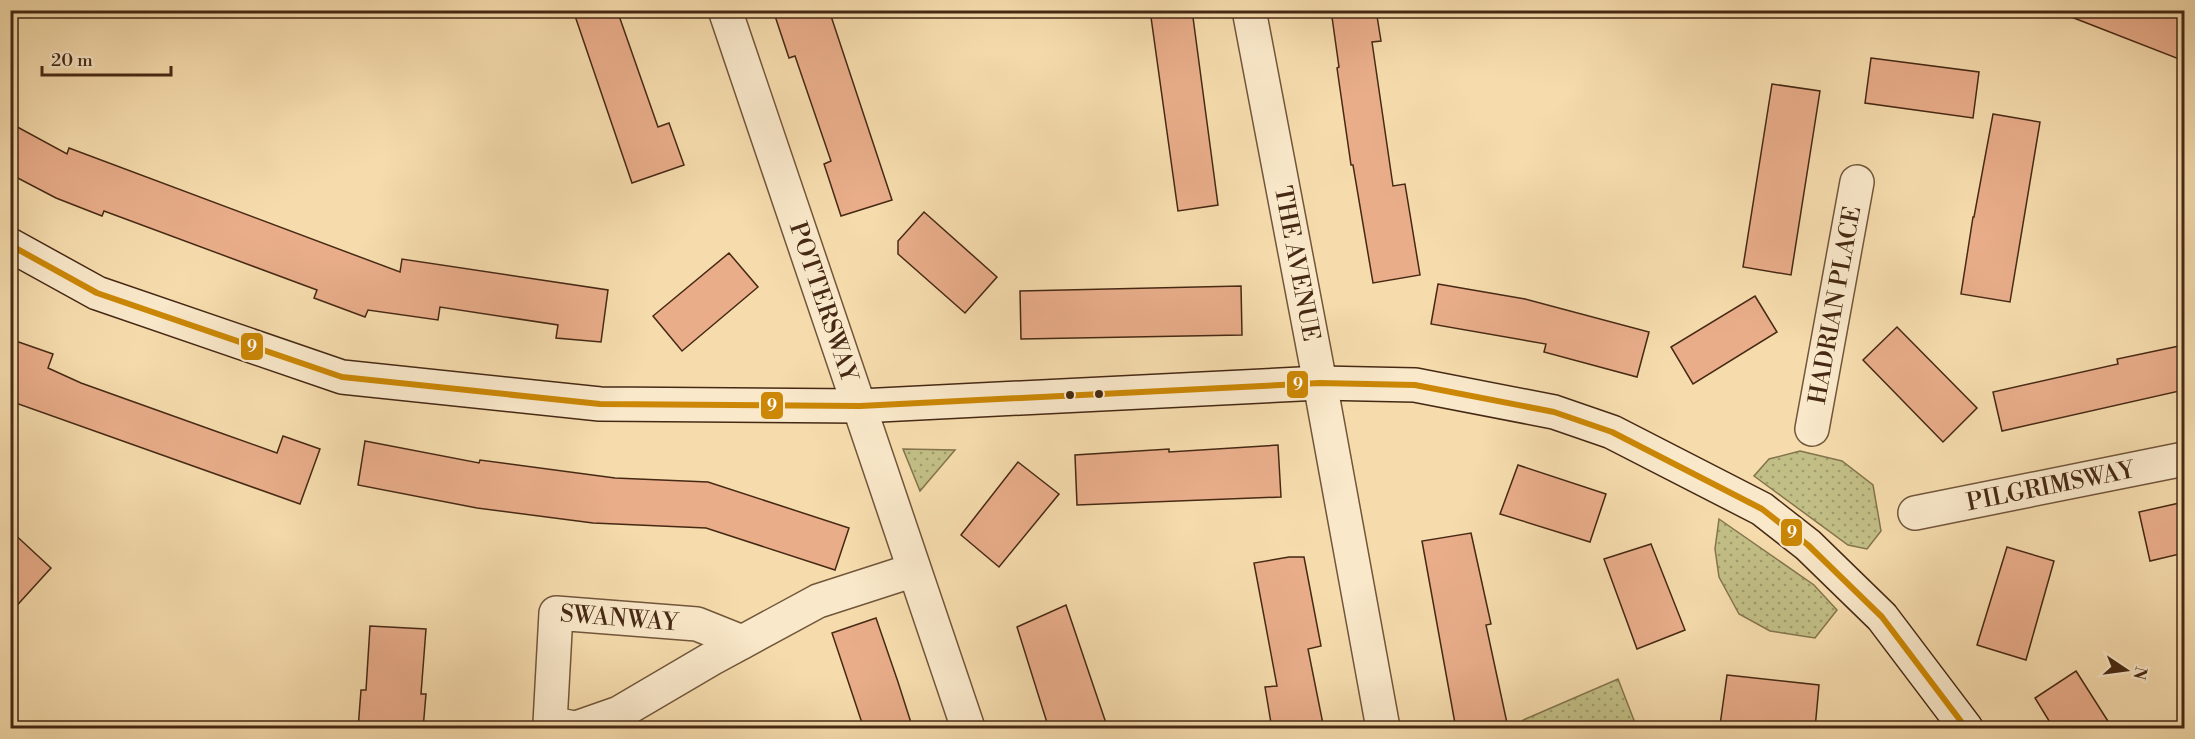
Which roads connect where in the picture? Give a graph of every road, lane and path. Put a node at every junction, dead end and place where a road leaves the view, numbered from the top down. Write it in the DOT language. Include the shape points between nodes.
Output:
graph roads {
  1 [pos="724,10"];
  2 [pos="1249,10"];
  3 [pos="1857,182"];
  4 [pos="10,245"];
  5 [pos="1320,383"];
  6 [pos="860,406"];
  7 [pos="1812,429"];
  8 [pos="2184,459"];
  9 [pos="1915,513"];
  10 [pos="914,570"];
  11 [pos="742,642"];
  12 [pos="575,729"];
  13 [pos="968,729"];
  14 [pos="1383,729"];
  15 [pos="1966,729"];
  1 -- 6 [label="street, POTTERSWAY"];
  2 -- 5 [label="street, THE AVENUE"];
  3 -- 7 [label="street, HADRIAN PLACE"];
  4 -- 6 [label="street" via="97,293 342,377 600,404"];
  5 -- 6 [label="street"];
  5 -- 14 [label="street, THE AVENUE"];
  5 -- 15 [label="street" via="1415,386 1554,412 1612,432 1762,508 1846,579 1882,617"];
  6 -- 10 [label="street, POTTERSWAY"];
  8 -- 9 [label="street, PILGRIMSWAY"];
  10 -- 11 [label="street, SWANWAY" via="818,601"];
  10 -- 13 [label="street, POTTERSWAY"];
  11 -- 12 [label="street, SWANWAY" via="619,713"];
  11 -- 12 [label="street, SWANWAY" via="697,624 556,613 550,723"];
}
